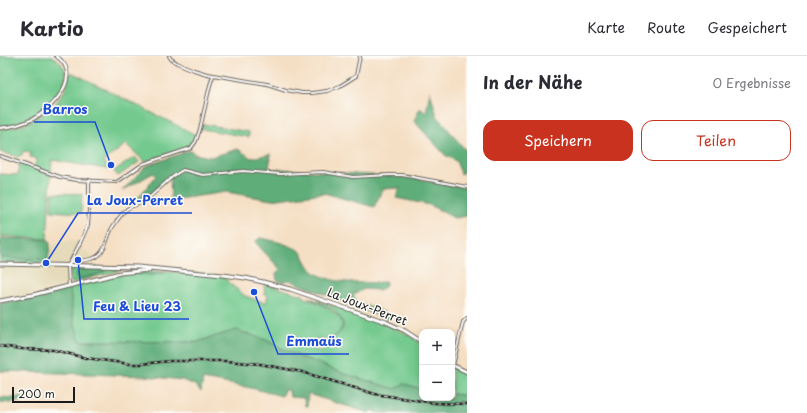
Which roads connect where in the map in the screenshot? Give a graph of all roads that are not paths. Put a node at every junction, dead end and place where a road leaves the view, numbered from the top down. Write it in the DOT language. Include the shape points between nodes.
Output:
graph roads {
  1 [pos="56,56"];
  2 [pos="169,56"];
  3 [pos="360,56"];
  4 [pos="213,76"];
  5 [pos="0,128"];
  6 [pos="0,156"];
  7 [pos="89,180"];
  8 [pos="467,187"];
  9 [pos="70,262"];
  10 [pos="0,264"];
  11 [pos="68,266"];
  12 [pos="162,269"];
  13 [pos="69,286"];
  14 [pos="0,300"];
  15 [pos="467,318"];
  16 [pos="419,340"];
  17 [pos="455,356"];
  18 [pos="455,366"];
  19 [pos="467,372"];
  1 -- 5 [label="main road" via="65,64 68,73 66,84 57,99 32,120"];
  2 -- 4 [label="street" via="177,63"];
  3 -- 4 [label="street" via="356,76 327,91 302,93 267,84"];
  4 -- 7 [label="street" via="200,129 191,148 143,164 117,182"];
  6 -- 7 [label="street" via="60,177"];
  7 -- 9 [label="street" via="88,226"];
  8 -- 9 [label="street" via="389,175 353,178 323,172 280,174 243,171 203,175 184,170 144,202 126,210 111,230 105,247 98,255 91,259"];
  9 -- 11 [label="street"];
  10 -- 11 [label="main road, La Joux-Perret"];
  11 -- 12 [label="main road, La Joux-Perret"];
  11 -- 13 [label="street"];
  12 -- 13 [label="main road, La Joux-Perret" via="120,272"];
  12 -- 16 [label="main road, La Joux-Perret" via="233,276 276,285 386,322 405,330"];
  13 -- 14 [label="main road, La Joux-Perret"];
  15 -- 17 [label="street" via="463,322"];
  18 -- 19 [label="main road"];
}
